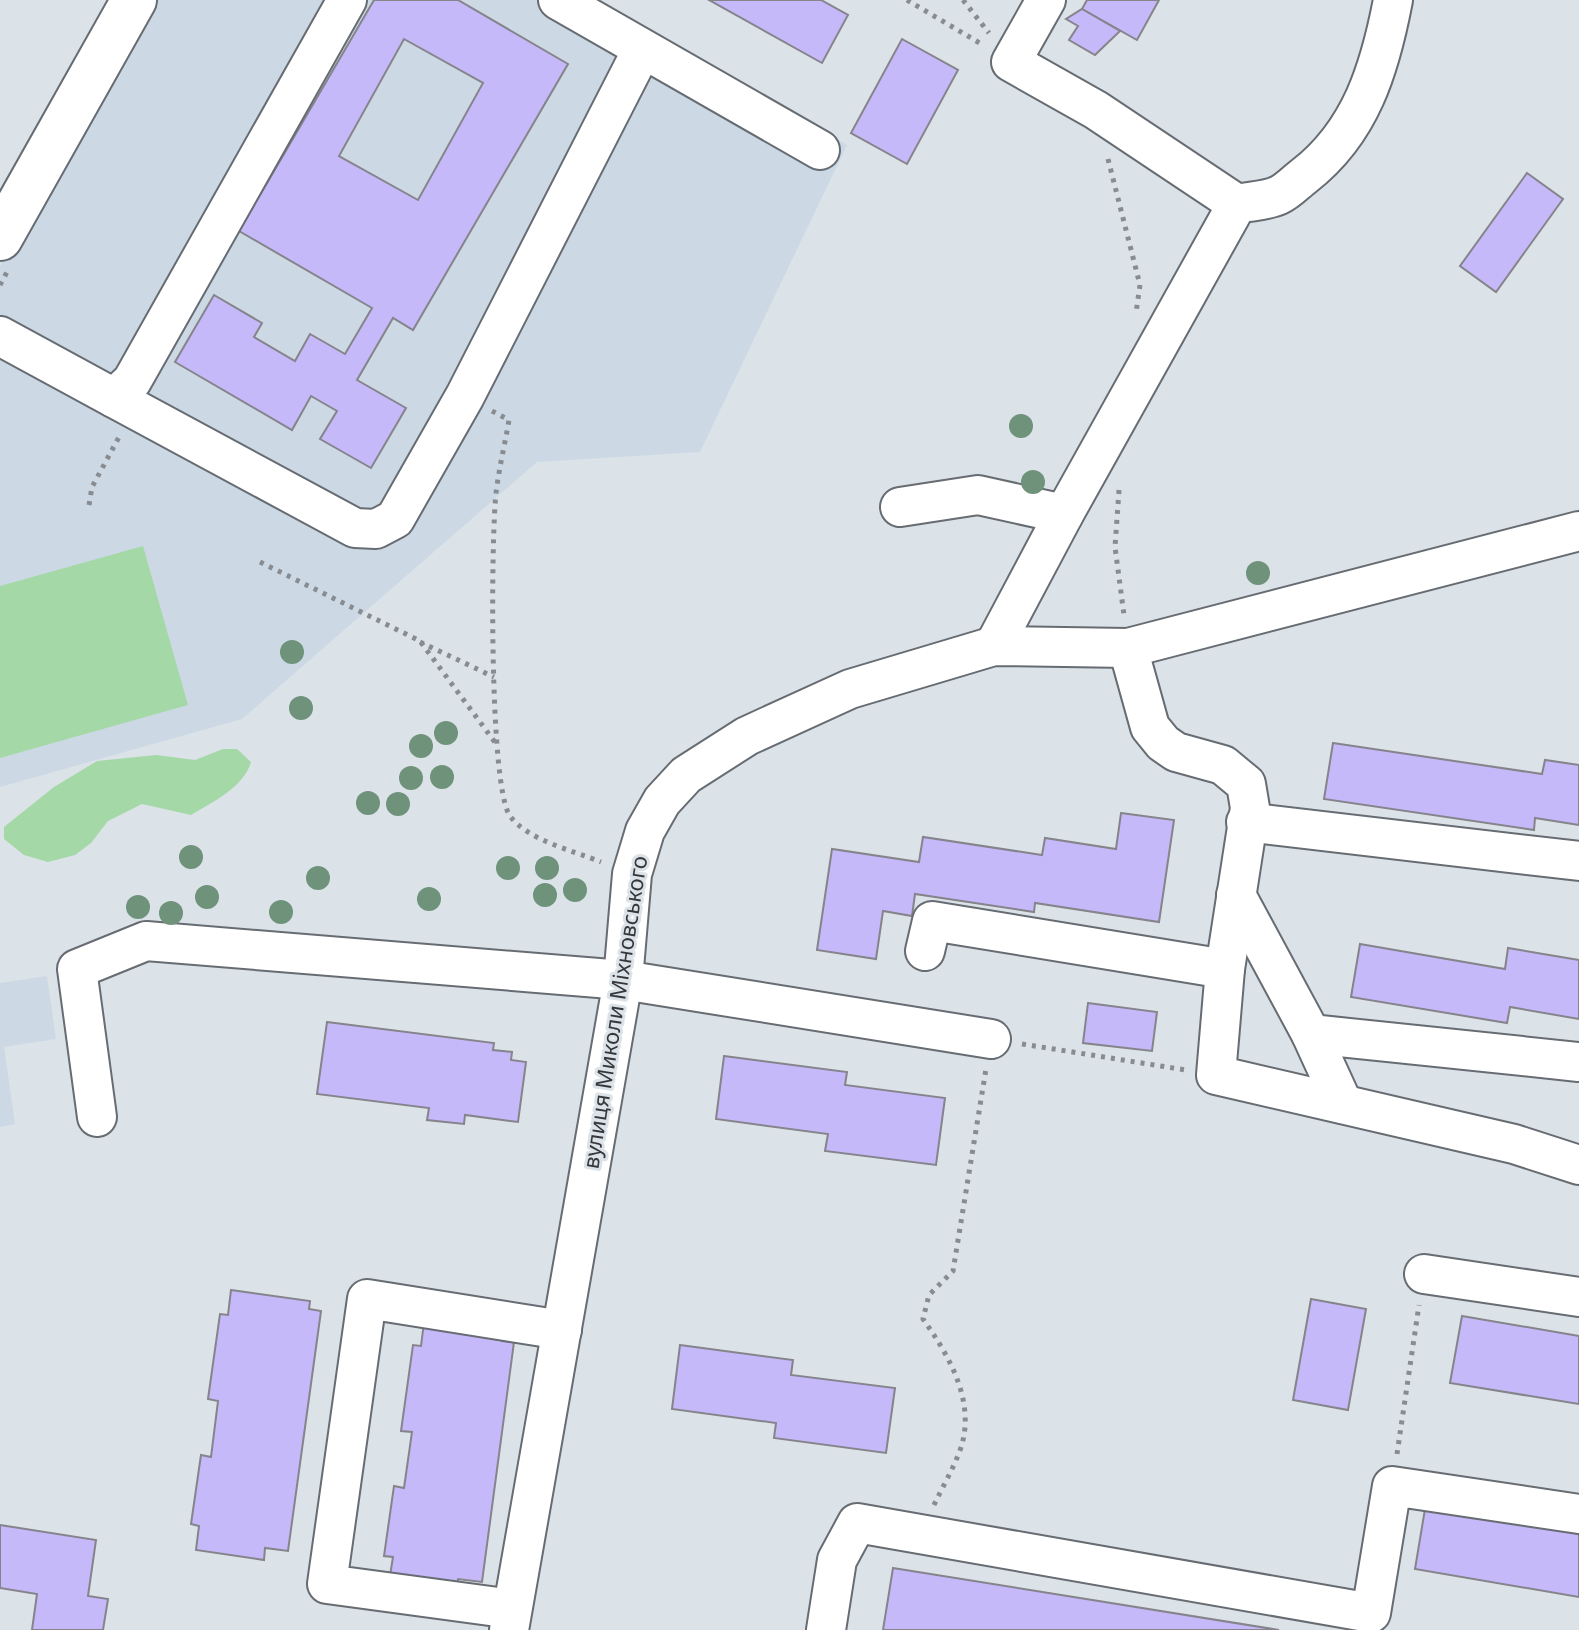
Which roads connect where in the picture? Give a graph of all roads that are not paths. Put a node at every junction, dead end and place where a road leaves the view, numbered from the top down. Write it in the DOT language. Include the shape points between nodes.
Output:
graph roads {
  1 [pos="134,0"];
  2 [pos="347,0"];
  3 [pos="558,0"];
  4 [pos="1046,0"];
  5 [pos="1393,0"];
  6 [pos="642,50"];
  7 [pos="820,150"];
  8 [pos="1237,204"];
  9 [pos="0,238"];
  10 [pos="0,336"];
  11 [pos="124,404"];
  12 [pos="900,507"];
  13 [pos="1064,514"];
  14 [pos="1579,531"];
  15 [pos="994,646"];
  16 [pos="1128,648"];
  17 [pos="1246,822"];
  18 [pos="1579,861"];
  19 [pos="1236,895"];
  20 [pos="925,951"];
  21 [pos="1225,969"];
  22 [pos="623,980"];
  23 [pos="1311,1034"];
  24 [pos="991,1039"];
  25 [pos="1579,1062"];
  26 [pos="1343,1104"];
  27 [pos="97,1117"];
  28 [pos="1579,1165"];
  29 [pos="1424,1274"];
  30 [pos="1579,1297"];
  31 [pos="562,1330"];
  32 [pos="1579,1514"];
  33 [pos="510,1620"];
  34 [pos="826,1630"];
  1 -- 9 [label="main road"];
  2 -- 11 [label="street" via="132,381"];
  3 -- 6 [label="street"];
  4 -- 8 [label="street" via="1011,62 1096,110"];
  5 -- 8 [label="street" via="1375,76 1347,134 1279,195"];
  6 -- 7 [label="street"];
  6 -- 11 [label="street" via="465,396 395,519 376,529 355,528"];
  8 -- 13 [label="street"];
  10 -- 11 [label="street"];
  12 -- 13 [label="street" via="978,495"];
  13 -- 15 [label="street"];
  14 -- 16 [label="street, вулиця Миколи Міхновського"];
  15 -- 16 [label="street, вулиця Миколи Міхновського"];
  15 -- 22 [label="street, вулиця Миколи Міхновського" via="850,689 735,744 686,775 662,801 645,831 632,874"];
  16 -- 17 [label="street" via="1150,727 1176,752 1223,765 1246,784"];
  17 -- 18 [label="street"];
  17 -- 19 [label="street"];
  19 -- 21 [label="street"];
  19 -- 23 [label="street"];
  20 -- 21 [label="street" via="932,921"];
  21 -- 26 [label="street" via="1216,1075"];
  22 -- 24 [label="street"];
  22 -- 27 [label="street" via="146,941 77,969"];
  22 -- 31 [label="street, вулиця Миколи Міхновського"];
  23 -- 25 [label="street"];
  23 -- 26 [label="street"];
  26 -- 28 [label="street" via="1514,1144"];
  29 -- 30 [label="street"];
  31 -- 33 [label="street, вулиця Миколи Міхновського"];
  31 -- 33 [label="street" via="367,1299 327,1584"];
  32 -- 34 [label="street" via="1392,1486 1371,1613 857,1523 837,1560"];
}
